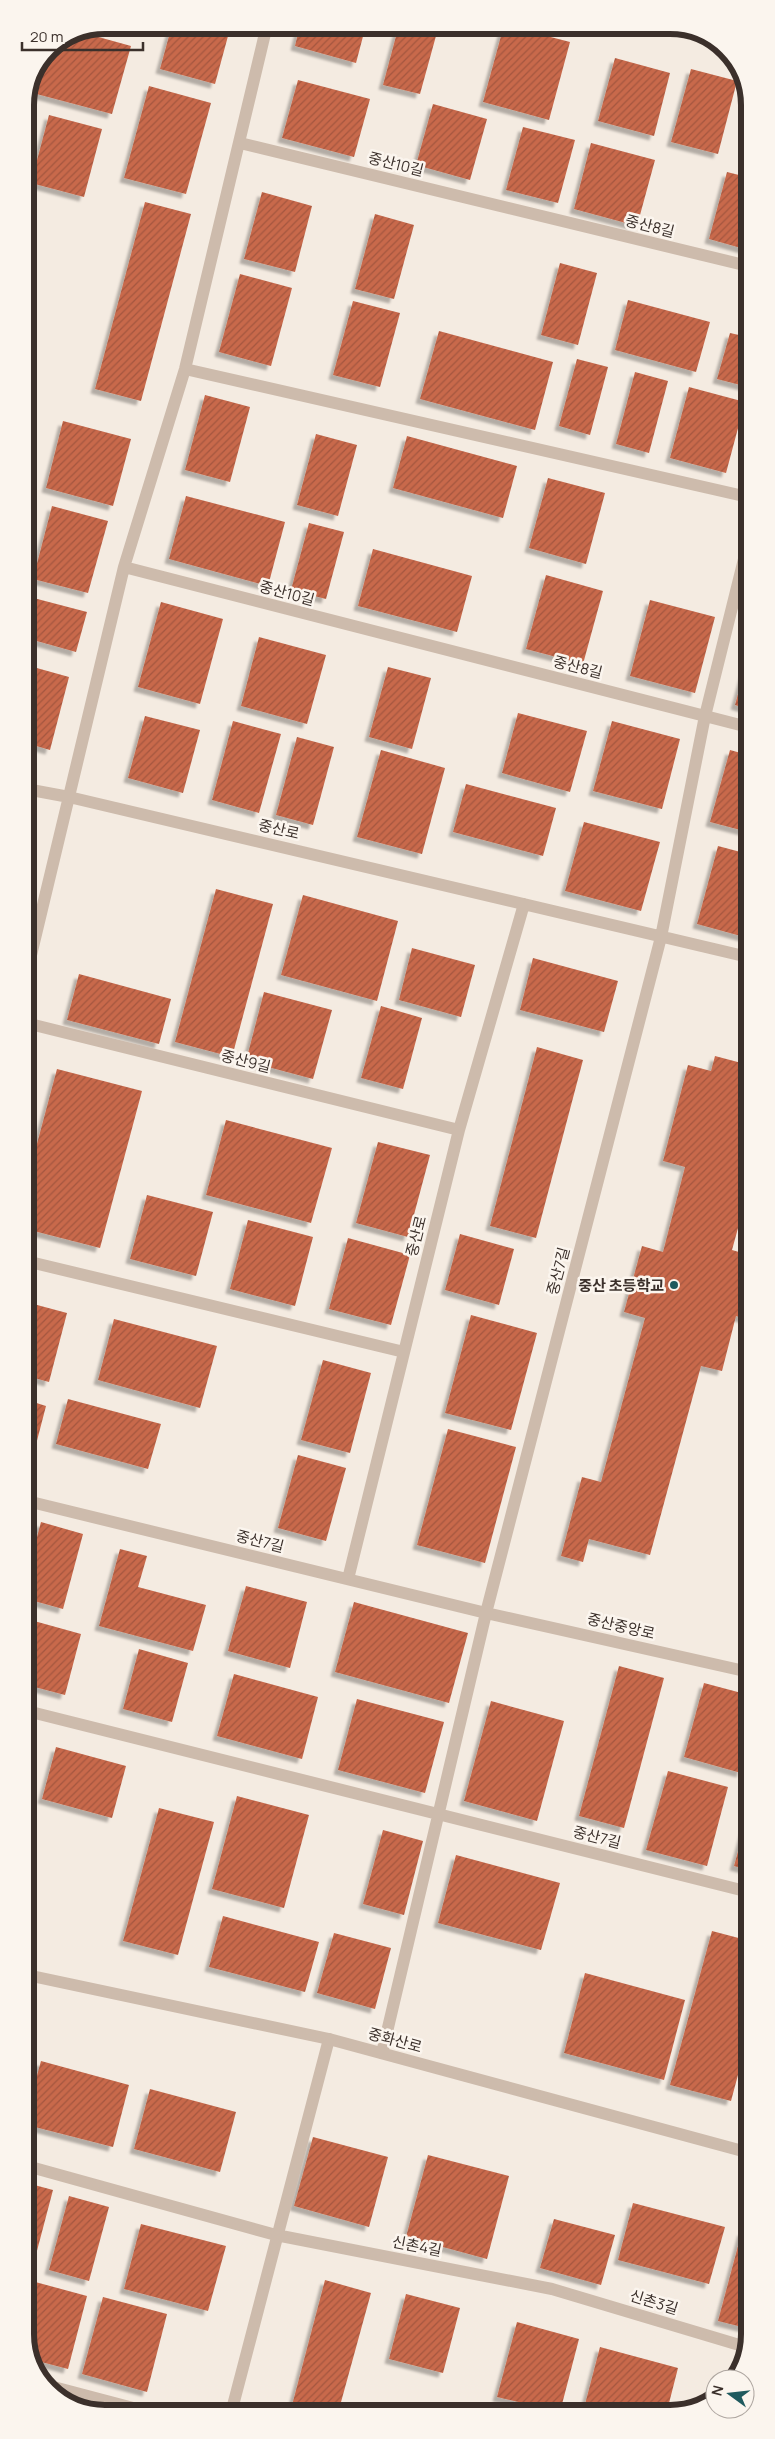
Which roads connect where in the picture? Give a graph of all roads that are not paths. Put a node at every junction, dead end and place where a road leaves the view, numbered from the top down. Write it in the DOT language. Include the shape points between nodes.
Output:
graph roads {
  1 [pos="265,34"];
  2 [pos="240,143"];
  3 [pos="544,217"];
  4 [pos="741,264"];
  5 [pos="185,369"];
  6 [pos="741,495"];
  7 [pos="124,567"];
  8 [pos="741,571"];
  9 [pos="442,650"];
  10 [pos="705,716"];
  11 [pos="741,725"];
  12 [pos="34,790"];
  13 [pos="69,797"];
  14 [pos="524,904"];
  15 [pos="661,936"];
  16 [pos="34,943"];
  17 [pos="741,955"];
  18 [pos="34,1025"];
  19 [pos="459,1130"];
  20 [pos="34,1263"];
  21 [pos="404,1352"];
  22 [pos="34,1502"];
  23 [pos="348,1578"];
  24 [pos="486,1613"];
  25 [pos="741,1670"];
  26 [pos="34,1713"];
  27 [pos="437,1814"];
  28 [pos="741,1890"];
  29 [pos="34,1977"];
  30 [pos="328,2040"];
  31 [pos="382,2053"];
  32 [pos="741,2151"];
  33 [pos="34,2168"];
  34 [pos="276,2235"];
  35 [pos="552,2289"];
  36 [pos="741,2344"];
  37 [pos="58,2388"];
  38 [pos="122,2405"];
  39 [pos="233,2405"];
  1 -- 2 [label="street"];
  2 -- 3 [label="street, 중산10길"];
  2 -- 5 [label="street"];
  3 -- 4 [label="street, 중산8길"];
  5 -- 6 [label="street"];
  5 -- 7 [label="street"];
  7 -- 9 [label="street, 중산10길"];
  7 -- 13 [label="street"];
  8 -- 10 [label="street"];
  9 -- 10 [label="street, 중산8길"];
  10 -- 11 [label="street, 중산8길"];
  10 -- 15 [label="street"];
  12 -- 13 [label="street, 중산로"];
  13 -- 14 [label="street, 중산로"];
  13 -- 16 [label="street"];
  14 -- 15 [label="street, 중산로"];
  14 -- 19 [label="street, 중산로"];
  15 -- 17 [label="street, 중산로"];
  15 -- 24 [label="street, 중산7길"];
  18 -- 19 [label="street, 중산9길"];
  19 -- 21 [label="street, 중산로"];
  20 -- 21 [label="street"];
  21 -- 23 [label="street, 중산로"];
  22 -- 23 [label="street, 중산7길"];
  23 -- 24 [label="street, 중산7길"];
  24 -- 25 [label="street, 중산중앙로"];
  24 -- 27 [label="street, 중산7길"];
  26 -- 27 [label="street, 중산7길"];
  27 -- 28 [label="street, 중산7길"];
  27 -- 31 [label="street, 중산7길"];
  29 -- 30 [label="street, 중화산로"];
  30 -- 31 [label="street, 중화산로"];
  30 -- 34 [label="street"];
  31 -- 32 [label="street, 중화산로"];
  33 -- 34 [label="street, 신촌4길"];
  34 -- 35 [label="street, 신촌4길"];
  34 -- 39 [label="street"];
  35 -- 36 [label="street, 신촌3길"];
  37 -- 38 [label="street"];
}
